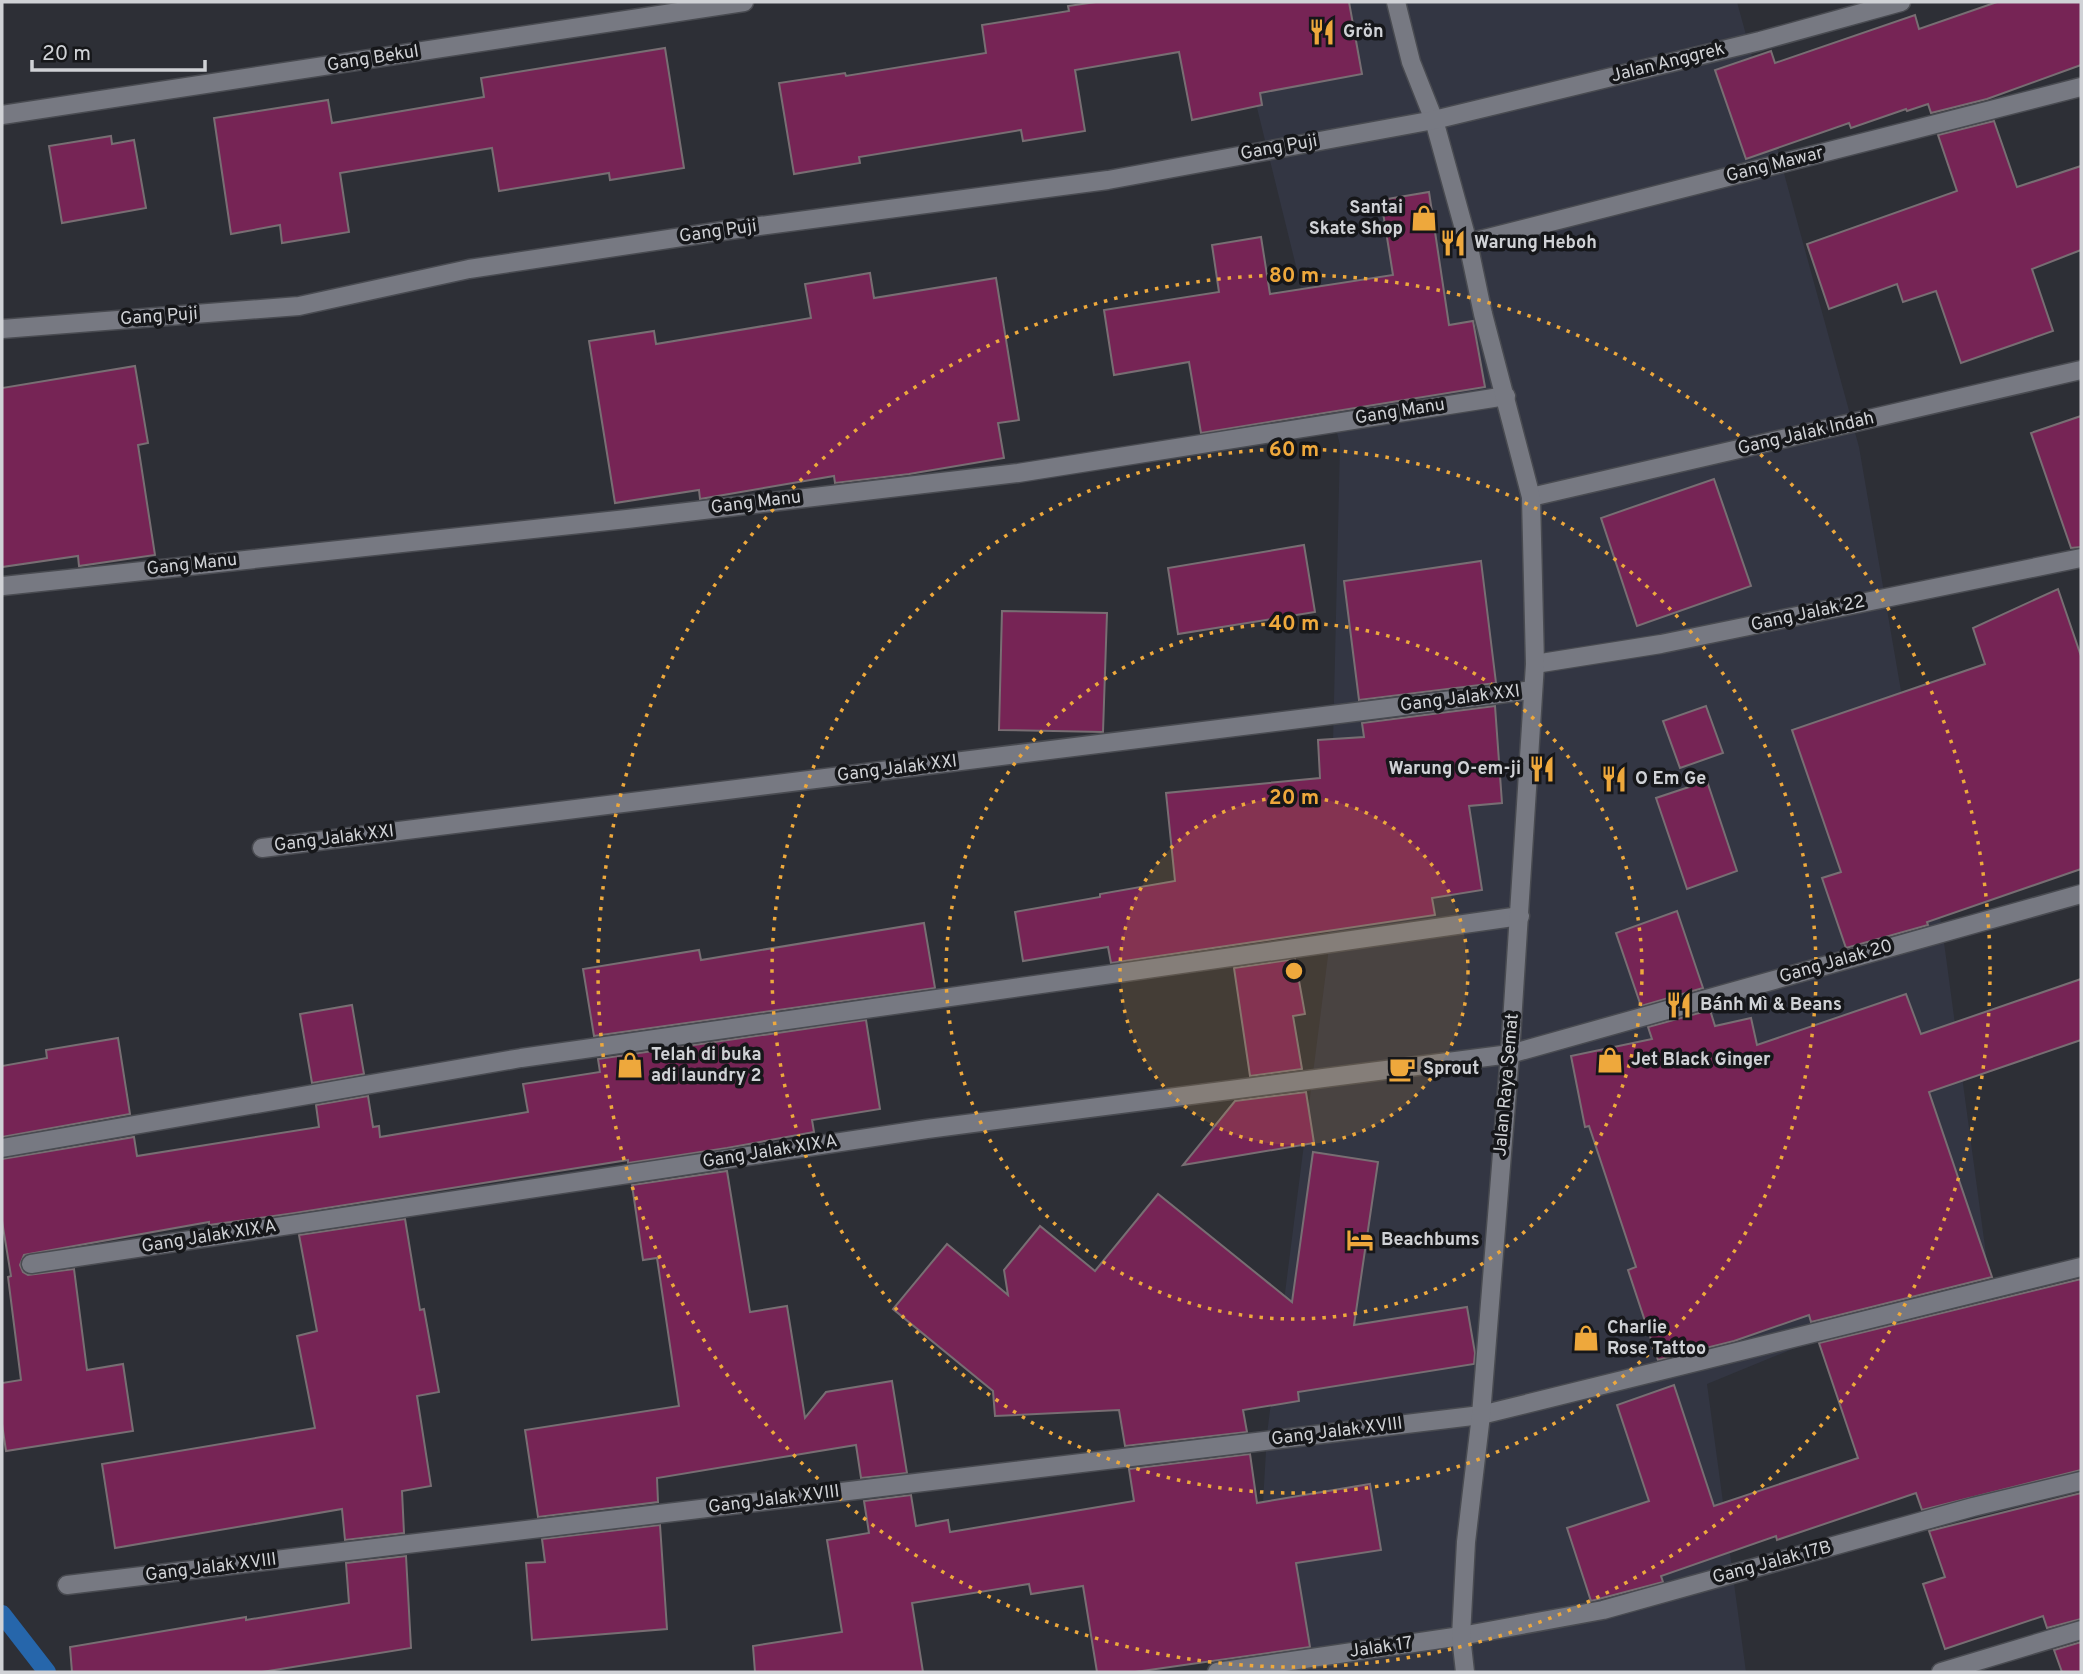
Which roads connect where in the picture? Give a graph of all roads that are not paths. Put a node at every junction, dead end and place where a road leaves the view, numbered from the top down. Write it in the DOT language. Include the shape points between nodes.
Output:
graph roads {
  1 [pos="744,2"];
  2 [pos="1396,2"];
  3 [pos="1901,2"];
  4 [pos="2081,87"];
  5 [pos="2,115"];
  6 [pos="1434,120"];
  7 [pos="1468,243"];
  8 [pos="2,329"];
  9 [pos="2081,370"];
  10 [pos="1506,396"];
  11 [pos="1531,498"];
  12 [pos="2081,558"];
  13 [pos="3,586"];
  14 [pos="1535,664"];
  15 [pos="1532,690"];
  16 [pos="262,848"];
  17 [pos="2081,894"];
  18 [pos="1520,916"];
  19 [pos="1510,1054"];
  20 [pos="2,1148"];
  21 [pos="31,1264"];
  22 [pos="2081,1266"];
  23 [pos="1481,1415"];
  24 [pos="2081,1481"];
  25 [pos="67,1585"];
  26 [pos="2081,1630"];
  27 [pos="1461,1636"];
  28 [pos="1217,1672"];
  29 [pos="1465,1672"];
  30 [pos="1941,1672"];
  1 -- 5 [label="street, Gang Bekul"];
  2 -- 6 [label="street, Jalan Raya Semat" via="1411,62"];
  3 -- 6 [label="street, Jalan Anggrek"];
  4 -- 7 [label="street, Gang Mawar"];
  6 -- 7 [label="street, Jalan Raya Semat"];
  6 -- 8 [label="street, Gang Puji" via="1108,180 469,269 299,306"];
  7 -- 10 [label="street, Jalan Raya Semat"];
  9 -- 11 [label="street, Gang Jalak Indah"];
  10 -- 11 [label="street, Jalan Raya Semat"];
  10 -- 13 [label="street, Gang Manu" via="1018,473"];
  11 -- 14 [label="street, Jalan Raya Semat"];
  12 -- 14 [label="street, Gang Jalak 22" via="1661,645"];
  14 -- 15 [label="street, Jalan Raya Semat"];
  15 -- 16 [label="street, Gang Jalak XXI"];
  15 -- 18 [label="street, Jalan Raya Semat"];
  17 -- 19 [label="street, Gang Jalak 20"];
  18 -- 19 [label="street, Jalan Raya Semat"];
  18 -- 20 [label="street" via="521,1058"];
  19 -- 21 [label="street, Gang Jalak XIX A" via="927,1129"];
  19 -- 23 [label="street, Jalan Raya Semat"];
  22 -- 23 [label="street, Gang Jalak XVIII"];
  23 -- 25 [label="street, Gang Jalak XVIII"];
  23 -- 27 [label="street, Jalan Raya Semat"];
  24 -- 27 [label="street, Gang Jalak 17B" via="1603,1610"];
  26 -- 30 [label="street"];
  27 -- 28 [label="street, Jalak 17"];
  27 -- 29 [label="street, Jalan Raya Semat"];
}
